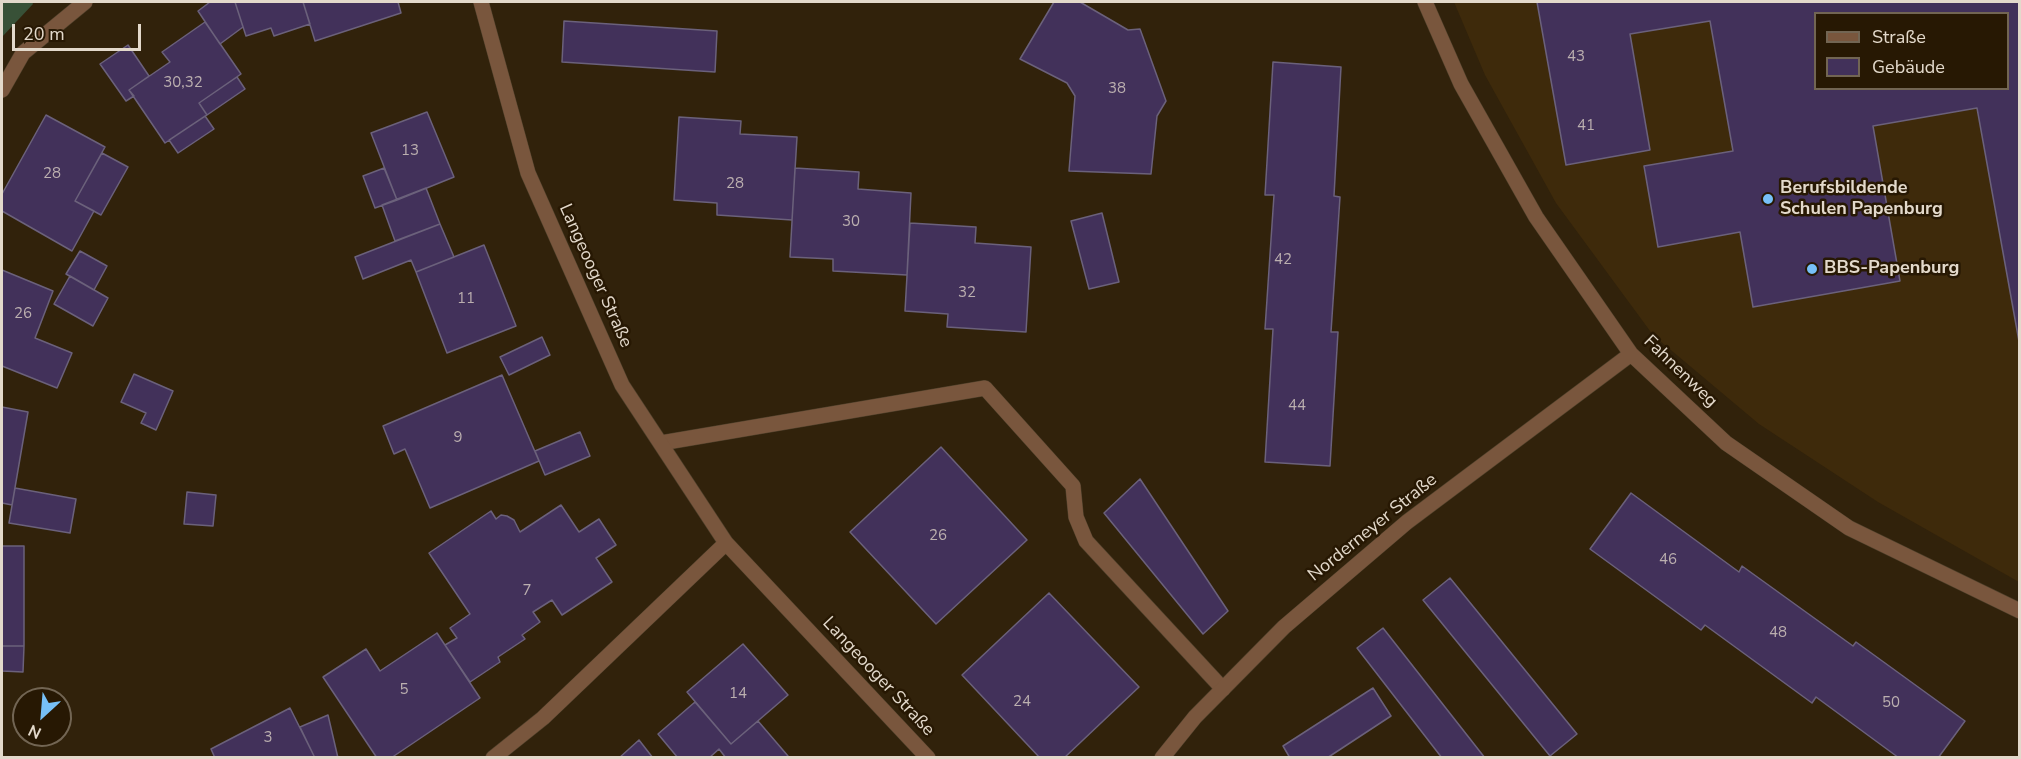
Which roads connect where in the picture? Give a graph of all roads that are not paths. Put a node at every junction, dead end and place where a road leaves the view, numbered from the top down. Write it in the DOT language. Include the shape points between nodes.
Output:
graph roads {
  1 [pos="85,2"];
  2 [pos="481,2"];
  3 [pos="1425,2"];
  4 [pos="2,90"];
  5 [pos="1631,354"];
  6 [pos="661,443"];
  7 [pos="726,543"];
  8 [pos="2019,611"];
  9 [pos="1223,689"];
  10 [pos="493,758"];
  11 [pos="928,758"];
  12 [pos="1162,758"];
  1 -- 4 [label="street" via="23,53"];
  2 -- 6 [label="street, Langeooger Straße" via="528,173 622,386"];
  3 -- 5 [label="street, Fahnenweg" via="1461,84 1536,217"];
  5 -- 8 [label="street, Fahnenweg" via="1726,443 1849,528"];
  5 -- 9 [label="street, Norderneyer Straße" via="1407,522 1284,627"];
  6 -- 7 [label="street, Langeooger Straße"];
  6 -- 9 [label="street" via="986,388 1073,486 1076,517 1086,541"];
  7 -- 10 [label="street" via="543,718"];
  7 -- 11 [label="street, Langeooger Straße"];
  9 -- 12 [label="street, Norderneyer Straße"];
}
